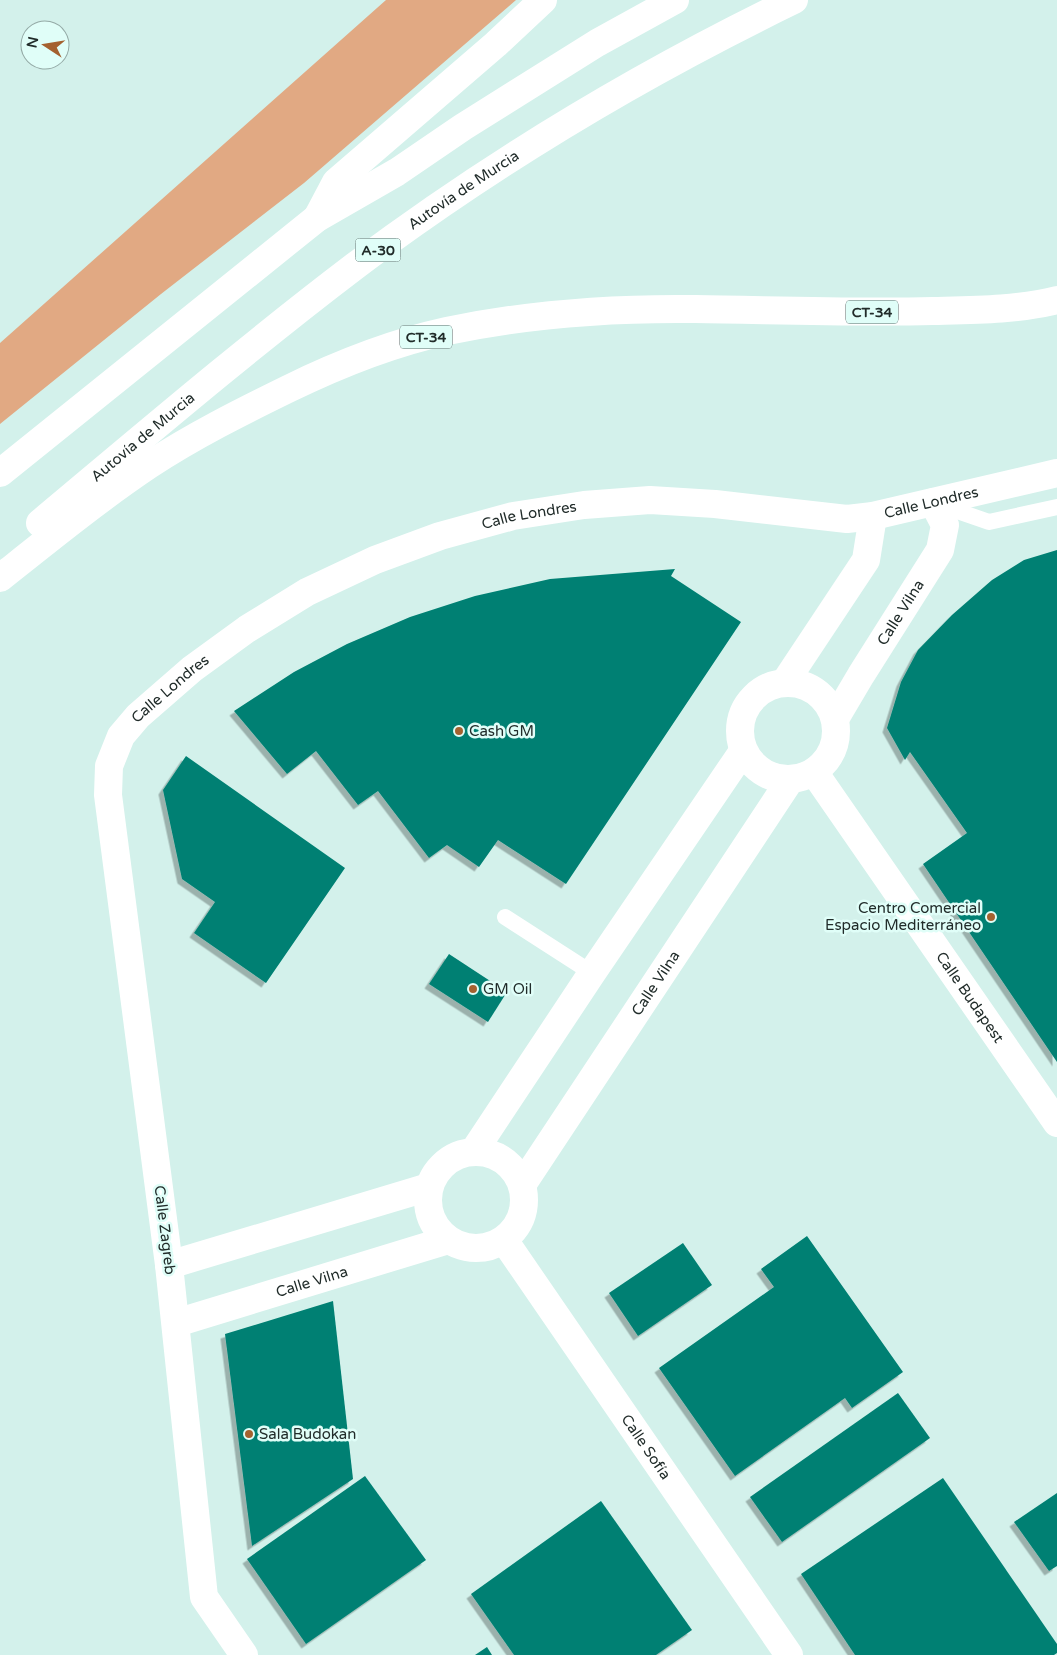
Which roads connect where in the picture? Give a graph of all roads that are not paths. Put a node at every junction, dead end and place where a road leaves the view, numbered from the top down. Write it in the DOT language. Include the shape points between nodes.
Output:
graph roads {
  1 [pos="543,0"];
  2 [pos="675,0"];
  3 [pos="794,0"];
  4 [pos="317,218"];
  5 [pos="1057,300"];
  6 [pos="0,473"];
  7 [pos="1057,473"];
  8 [pos="933,502"];
  9 [pos="1057,507"];
  10 [pos="873,516"];
  11 [pos="0,556"];
  12 [pos="0,578"];
  13 [pos="785,682"];
  14 [pos="835,719"];
  15 [pos="743,751"];
  16 [pos="802,776"];
  17 [pos="108,795"];
  18 [pos="505,918"];
  19 [pos="592,973"];
  20 [pos="1057,1123"];
  21 [pos="474,1151"];
  22 [pos="522,1185"];
  23 [pos="429,1187"];
  24 [pos="448,1240"];
  25 [pos="504,1240"];
  26 [pos="169,1265"];
  27 [pos="176,1323"];
  28 [pos="244,1655"];
  29 [pos="789,1655"];
  1 -- 4 [label="main road" via="336,182"];
  2 -- 4 [label="main road" via="597,43 397,172"];
  3 -- 11 [label="main road, Autovía de Murcia / A-30" via="687,53 624,89 427,215 293,314"];
  4 -- 6 [label="main road"];
  5 -- 12 [label="main road, CT-34" via="954,311 686,309 610,312 445,332 342,364 187,442 93,505"];
  7 -- 8 [label="main road, Calle Londres"];
  8 -- 9 [label="lane" via="989,522"];
  8 -- 10 [label="main road, Calle Londres"];
  8 -- 14 [label="main road, Calle Vilna" via="945,525 940,550"];
  10 -- 13 [label="main road" via="866,560"];
  10 -- 17 [label="main road, Calle Londres" via="847,519 650,500 584,504 504,519 440,536 374,560 307,592 246,630 192,669 138,716 121,736 109,766"];
  13 -- 14 [label="main road" via="801,684 816,692 828,704"];
  13 -- 15 [label="main road" via="756,694 747,706 740,720 739,736"];
  14 -- 16 [label="main road" via="837,732 831,753 822,766"];
  15 -- 16 [label="main road" via="754,767 771,777"];
  15 -- 19 [label="main road"];
  16 -- 20 [label="main road, Calle Budapest"];
  16 -- 22 [label="main road, Calle Vilna"];
  17 -- 26 [label="main road, Calle Zagreb"];
  18 -- 19 [label="lane"];
  19 -- 21 [label="main road"];
  21 -- 22 [label="main road" via="490,1153 504,1160"];
  21 -- 23 [label="main road" via="446,1161"];
  22 -- 25 [label="main road" via="522,1215"];
  23 -- 24 [label="main road" via="427,1202 430,1216 437,1230"];
  23 -- 26 [label="main road"];
  24 -- 25 [label="main road" via="476,1249"];
  24 -- 27 [label="main road, Calle Vilna"];
  25 -- 29 [label="main road, Calle Sofía"];
  26 -- 27 [label="main road, Calle Zagreb"];
  27 -- 28 [label="main road, Calle Zagreb" via="204,1597"];
}
